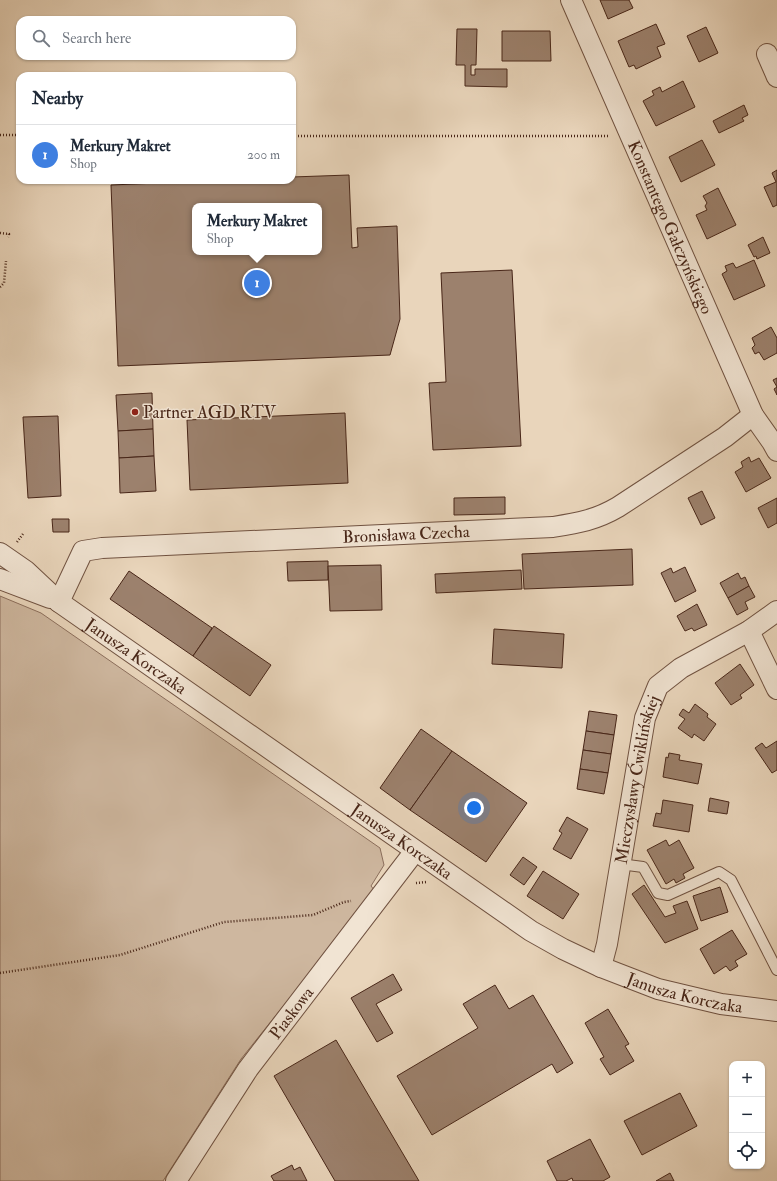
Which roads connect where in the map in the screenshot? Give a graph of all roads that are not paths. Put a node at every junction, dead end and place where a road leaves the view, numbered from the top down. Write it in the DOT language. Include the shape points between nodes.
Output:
graph roads {
  1 [pos="571,0"];
  2 [pos="767,54"];
  3 [pos="777,77"];
  4 [pos="753,415"];
  5 [pos="777,451"];
  6 [pos="0,553"];
  7 [pos="0,579"];
  8 [pos="59,602"];
  9 [pos="777,611"];
  10 [pos="749,631"];
  11 [pos="777,689"];
  12 [pos="415,851"];
  13 [pos="620,864"];
  14 [pos="601,966"];
  15 [pos="777,970"];
  16 [pos="777,1011"];
  17 [pos="176,1181"];
  1 -- 4 [label="street, Konstantego Gałczyńskiego"];
  2 -- 3 [label="street"];
  4 -- 5 [label="street, Konstantego Gałczyńskiego"];
  4 -- 8 [label="street, Bronisława Czecha" via="725,437 618,507 580,523 553,527 102,548 83,551"];
  6 -- 8 [label="street, Janusza Korczaka" via="26,571"];
  7 -- 8 [label="street, Janusza Korczaka"];
  8 -- 12 [label="street, Janusza Korczaka"];
  9 -- 10 [label="street, Mieczysławy Ćwiklińskiej"];
  10 -- 11 [label="street"];
  10 -- 13 [label="street, Mieczysławy Ćwiklińskiej" via="681,668 658,686 645,718"];
  12 -- 14 [label="street, Janusza Korczaka" via="531,930 563,949"];
  12 -- 17 [label="street, Piaskowa" via="248,1069"];
  13 -- 14 [label="street, Mieczysławy Ćwiklińskiej"];
  13 -- 15 [label="lane" via="643,867 658,893 668,895 719,872 731,880"];
  14 -- 16 [label="street, Janusza Korczaka" via="658,989 721,1004"];
}
